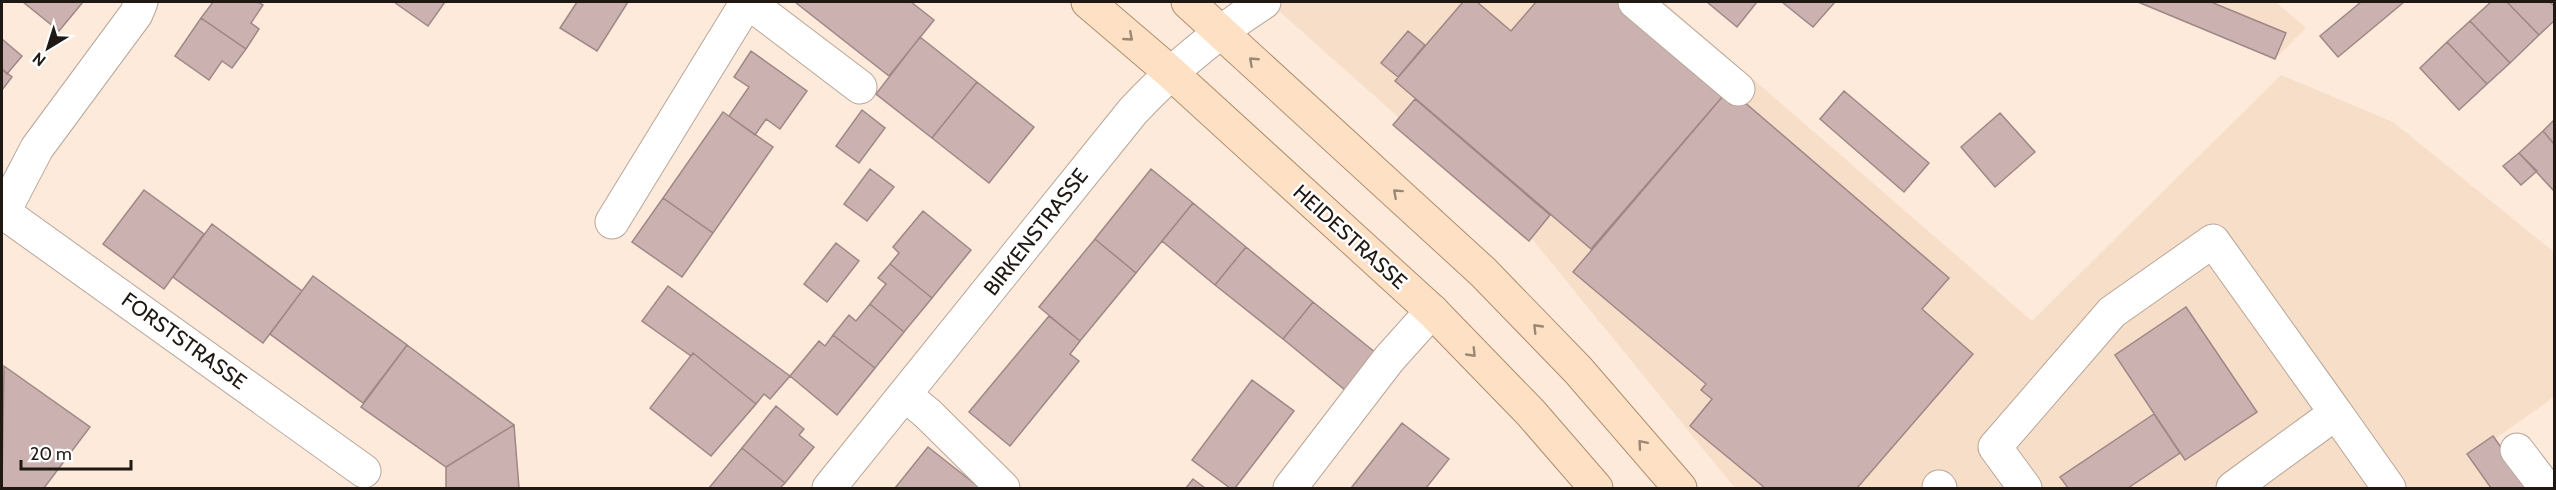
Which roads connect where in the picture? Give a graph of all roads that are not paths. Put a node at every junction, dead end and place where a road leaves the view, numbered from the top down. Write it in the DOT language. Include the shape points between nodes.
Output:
graph roads {
  1 [pos="141,2"];
  2 [pos="748,2"];
  3 [pos="1088,2"];
  4 [pos="1188,2"];
  5 [pos="1264,2"];
  6 [pos="1635,2"];
  7 [pos="1220,30"];
  8 [pos="1170,72"];
  9 [pos="860,87"];
  10 [pos="1738,89"];
  11 [pos="2,213"];
  12 [pos="612,222"];
  13 [pos="1432,311"];
  14 [pos="905,395"];
  15 [pos="2336,413"];
  16 [pos="2517,450"];
  17 [pos="364,471"];
  18 [pos="1300,485"];
  19 [pos="829,489"];
  20 [pos="1003,489"];
  21 [pos="1596,489"];
  22 [pos="1680,489"];
  23 [pos="2025,489"];
  24 [pos="2233,489"];
  25 [pos="2389,489"];
  26 [pos="2546,489"];
  1 -- 11 [label="street, FORSTSTRASSE" via="37,148"];
  2 -- 9 [label="street"];
  2 -- 12 [label="street"];
  3 -- 8 [label="main road, HEIDESTRASSE, one-way"];
  4 -- 7 [label="main road"];
  5 -- 7 [label="street, BIRKENSTRASSE"];
  6 -- 10 [label="street"];
  7 -- 8 [label="street, BIRKENSTRASSE"];
  22 -- 7 [label="main road, one-way" via="1578,370 1483,272"];
  8 -- 13 [label="main road, HEIDESTRASSE"];
  8 -- 14 [label="street, BIRKENSTRASSE" via="1116,131"];
  11 -- 17 [label="street, FORSTSTRASSE"];
  13 -- 18 [label="street" via="1389,359"];
  13 -- 21 [label="main road, HEIDESTRASSE, one-way" via="1531,413"];
  14 -- 19 [label="street, BIRKENSTRASSE"];
  14 -- 20 [label="street"];
  15 -- 23 [label="street" via="2213,241 2112,312 1995,447"];
  15 -- 24 [label="street"];
  15 -- 25 [label="street"];
  16 -- 26 [label="street"];
}
